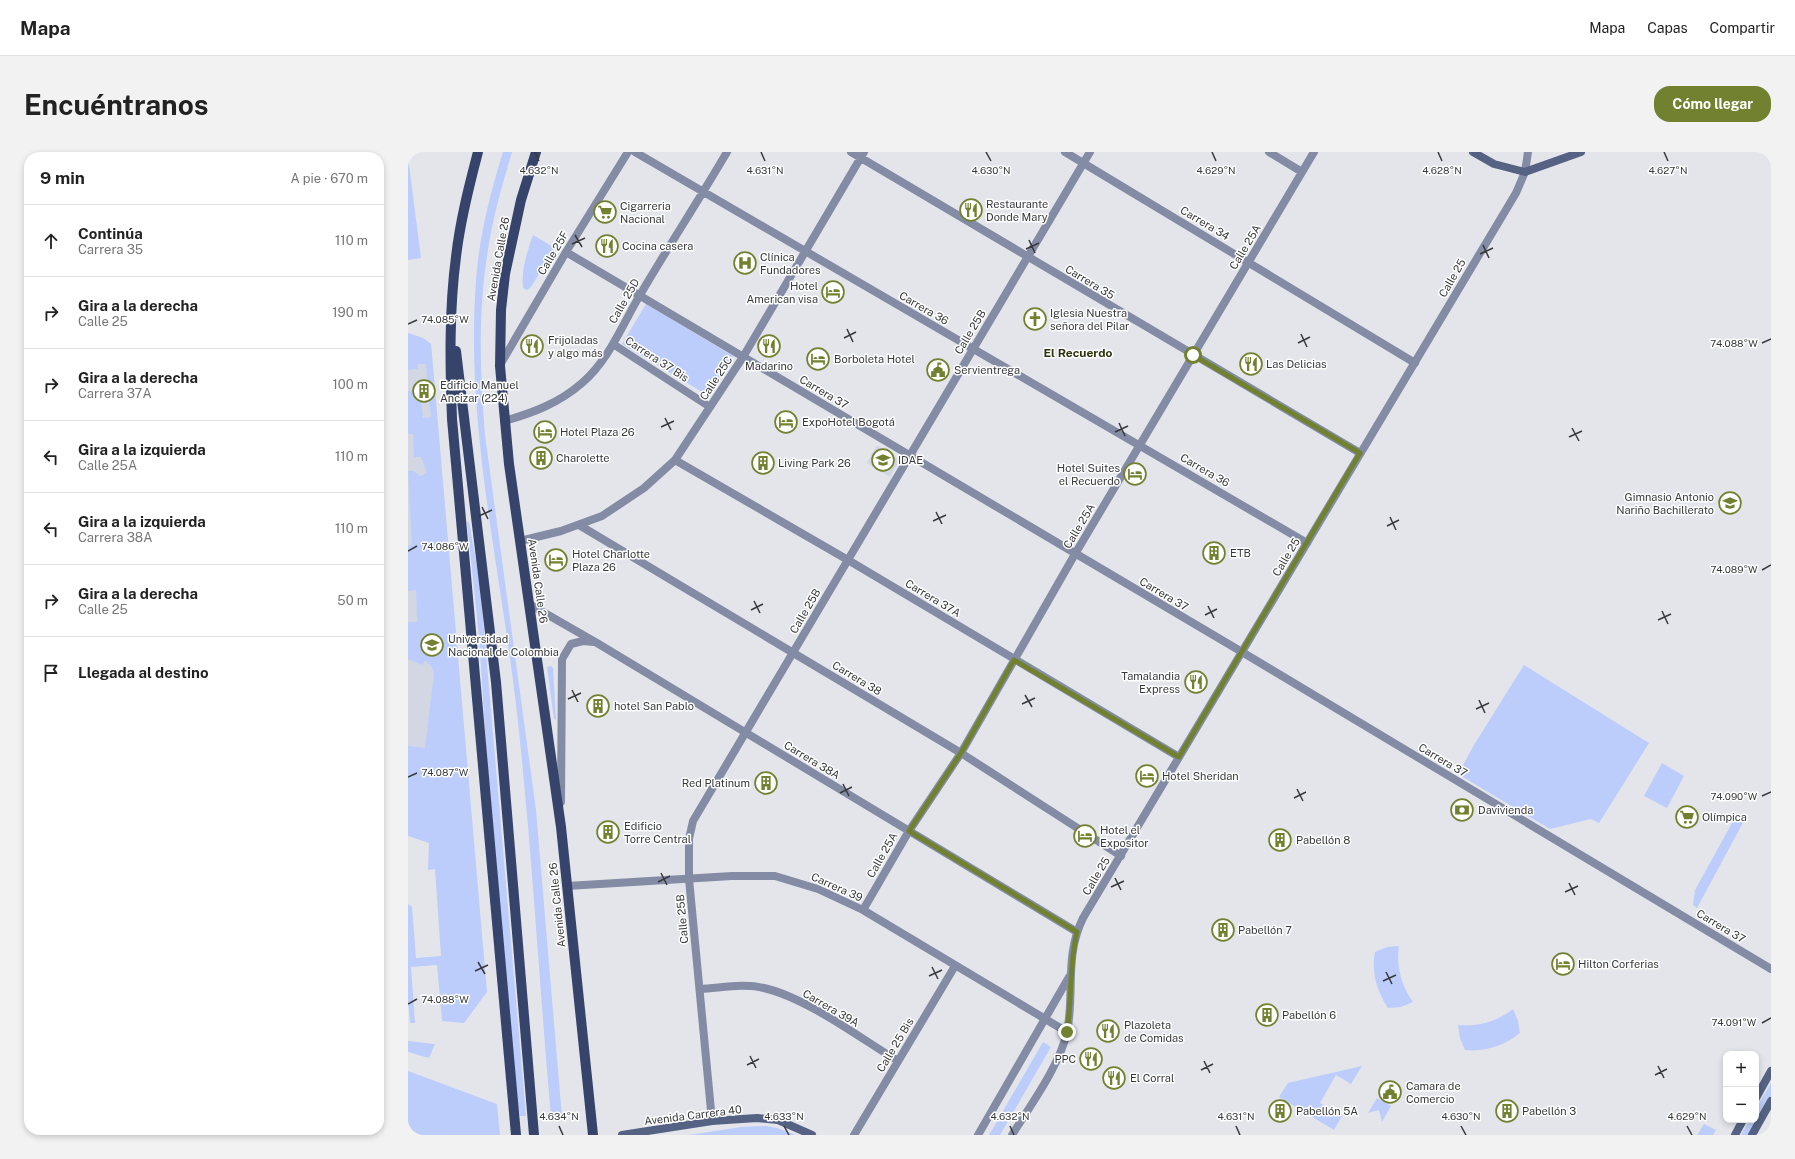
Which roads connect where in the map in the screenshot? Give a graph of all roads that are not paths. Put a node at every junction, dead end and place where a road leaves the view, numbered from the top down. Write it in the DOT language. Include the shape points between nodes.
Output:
graph roads {
  1 [pos="478,152"];
  2 [pos="536,152"];
  3 [pos="628,152"];
  4 [pos="635,152"];
  5 [pos="727,152"];
  6 [pos="851,152"];
  7 [pos="1065,152"];
  8 [pos="1090,152"];
  9 [pos="1269,152"];
  10 [pos="1314,152"];
  11 [pos="1473,152"];
  12 [pos="1528,152"];
  13 [pos="1581,152"];
  14 [pos="862,155"];
  15 [pos="1083,163"];
  16 [pos="1302,172"];
  17 [pos="1526,172"];
  18 [pos="704,192"];
  19 [pos="566,252"];
  20 [pos="806,252"];
  21 [pos="1028,258"];
  22 [pos="1249,263"];
  23 [pos="640,296"];
  24 [pos="452,319"];
  25 [pos="613,344"];
  26 [pos="973,349"];
  27 [pos="1193,355"];
  28 [pos="743,357"];
  29 [pos="1415,363"];
  30 [pos="500,366"];
  31 [pos="710,407"];
  32 [pos="504,421"];
  33 [pos="1140,445"];
  34 [pos="1360,453"];
  35 [pos="910,456"];
  36 [pos="675,460"];
  37 [pos="579,525"];
  38 [pos="520,541"];
  39 [pos="1307,542"];
  40 [pos="1075,554"];
  41 [pos="848,560"];
  42 [pos="529,604"];
  43 [pos="597,643"];
  44 [pos="1242,652"];
  45 [pos="793,653"];
  46 [pos="1014,660"];
  47 [pos="746,732"];
  48 [pos="961,753"];
  49 [pos="1179,757"];
  50 [pos="561,827"];
  51 [pos="909,831"];
  52 [pos="1121,856"];
  53 [pos="689,880"];
  54 [pos="567,886"];
  55 [pos="863,910"];
  56 [pos="1077,932"];
  57 [pos="954,966"];
  58 [pos="1771,969"];
  59 [pos="1070,975"];
  60 [pos="700,989"];
  61 [pos="1046,1020"];
  62 [pos="1067,1032"];
  63 [pos="898,1062"];
  64 [pos="1771,1071"];
  65 [pos="1759,1093"];
  66 [pos="1771,1101"];
  67 [pos="712,1121"];
  68 [pos="1741,1123"];
  69 [pos="516,1135"];
  70 [pos="534,1135"];
  71 [pos="593,1135"];
  72 [pos="622,1135"];
  73 [pos="812,1135"];
  74 [pos="854,1135"];
  75 [pos="978,1135"];
  76 [pos="1012,1135"];
  77 [pos="1735,1135"];
  78 [pos="1752,1135"];
  1 -- 24 [label="main road" via="459,236 454,270"];
  2 -- 30 [label="main road, Avenida Calle 26" via="521,200 505,274 501,310"];
  3 -- 19 [label="street, Calle 25F"];
  4 -- 18 [label="street, Carrera 36"];
  5 -- 18 [label="street, Calle 25D"];
  6 -- 14 [label="street, Carrera 35"];
  7 -- 15 [label="street, Carrera 34"];
  8 -- 15 [label="street, Calle 25B"];
  9 -- 16 [label="street"];
  10 -- 16 [label="street, Calle 25A"];
  11 -- 17 [label="main road" via="1498,166"];
  12 -- 17 [label="street, Calle 25"];
  13 -- 17 [label="main road"];
  14 -- 20 [label="street, Calle 25C"];
  14 -- 21 [label="street, Carrera 35"];
  15 -- 21 [label="street, Calle 25B"];
  15 -- 22 [label="street, Carrera 34"];
  16 -- 22 [label="street, Calle 25A"];
  17 -- 29 [label="street, Calle 25"];
  18 -- 20 [label="street, Carrera 36"];
  18 -- 23 [label="street, Calle 25D"];
  19 -- 23 [label="street, Carrera 37"];
  19 -- 30 [label="street, Calle 25F"];
  20 -- 26 [label="street, Carrera 36"];
  20 -- 28 [label="street, Calle 25C"];
  21 -- 26 [label="street, Calle 25B"];
  21 -- 27 [label="street, Carrera 35"];
  22 -- 27 [label="street, Calle 25A"];
  22 -- 29 [label="street, Carrera 34"];
  23 -- 25 [label="street, Calle 25D"];
  23 -- 28 [label="street, Carrera 37"];
  24 -- 69 [label="main road" via="452,419"];
  24 -- 70 [label="main road" via="496,682"];
  25 -- 31 [label="street, Carrera 37 Bis"];
  25 -- 32 [label="street, Calle 25D" via="601,365 583,383 557,402"];
  26 -- 33 [label="street, Carrera 36"];
  26 -- 35 [label="street, Calle 25B"];
  27 -- 33 [label="street, Calle 25A"];
  27 -- 34 [label="street, Carrera 35"];
  28 -- 31 [label="street, Calle 25C"];
  28 -- 35 [label="street, Carrera 37"];
  29 -- 34 [label="street, Calle 25"];
  30 -- 32 [label="main road, Avenida Calle 26"];
  31 -- 36 [label="street, Calle 25C"];
  32 -- 38 [label="main road, Avenida Calle 26"];
  33 -- 39 [label="street, Carrera 36"];
  33 -- 40 [label="street, Calle 25A"];
  34 -- 39 [label="street, Calle 25"];
  35 -- 40 [label="street, Carrera 37"];
  35 -- 41 [label="street, Calle 25B"];
  36 -- 37 [label="street, Calle 25C" via="624,502 602,516"];
  36 -- 41 [label="street, Carrera 37A"];
  37 -- 38 [label="street, Calle 25C"];
  37 -- 45 [label="street, Carrera 38"];
  38 -- 42 [label="main road, Avenida Calle 26"];
  39 -- 44 [label="street, Calle 25"];
  40 -- 44 [label="street, Carrera 37"];
  40 -- 46 [label="street, Calle 25A"];
  41 -- 45 [label="street, Calle 25B"];
  41 -- 46 [label="street, Carrera 37A"];
  42 -- 43 [label="street, Carrera 38A"];
  42 -- 50 [label="main road, Avenida Calle 26"];
  43 -- 47 [label="street, Carrera 38A"];
  43 -- 50 [label="street, Carrera 38A" via="583,641 570,644 562,659"];
  44 -- 49 [label="street, Calle 25"];
  44 -- 58 [label="street, Carrera 37"];
  45 -- 47 [label="street, Calle 25B"];
  45 -- 48 [label="street, Carrera 38"];
  46 -- 48 [label="street, Calle 25A"];
  46 -- 49 [label="street, Carrera 37A"];
  47 -- 51 [label="street, Carrera 38A"];
  47 -- 53 [label="street, Calle 25B" via="693,821 689,839"];
  48 -- 51 [label="street, Calle 25A"];
  48 -- 52 [label="street, Carrera 38"];
  49 -- 52 [label="street, Calle 25"];
  50 -- 54 [label="main road, Avenida Calle 26"];
  51 -- 55 [label="street, Calle 25A"];
  51 -- 56 [label="street, Carrera 38A"];
  52 -- 56 [label="street, Calle 25"];
  53 -- 54 [label="street, Carrera 39"];
  53 -- 55 [label="street, Carrera 39" via="775,876 818,889"];
  53 -- 60 [label="street, Calle 25B"];
  54 -- 71 [label="main road, Avenida Calle 26"];
  55 -- 57 [label="street, Carrera 39"];
  56 -- 59 [label="street, Calle 25"];
  57 -- 61 [label="street, Carrera 39"];
  57 -- 63 [label="street, Calle 25 Bis"];
  59 -- 61 [label="street, Calle 25"];
  59 -- 62 [label="street, Calle 25"];
  60 -- 63 [label="street, Carrera 39A" via="748,986 764,988 802,1003"];
  60 -- 67 [label="street, Calle 25B"];
  61 -- 62 [label="street, Carrera 39"];
  61 -- 75 [label="street, Calle 25"];
  62 -- 76 [label="street, Calle 25" via="1058,1057"];
  63 -- 74 [label="street, Calle 25 Bis"];
  64 -- 65 [label="main road"];
  66 -- 78 [label="main road"];
  67 -- 72 [label="main road, Avenida Carrera 40"];
  67 -- 73 [label="main road, Avenida Carrera 40" via="770,1119"];
  68 -- 77 [label="main road"];
}
